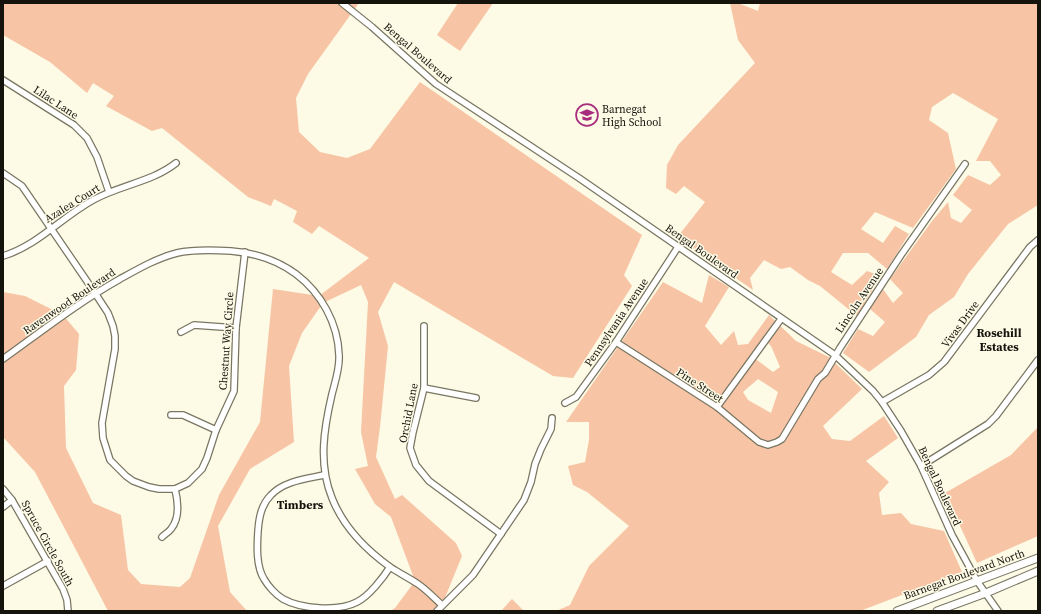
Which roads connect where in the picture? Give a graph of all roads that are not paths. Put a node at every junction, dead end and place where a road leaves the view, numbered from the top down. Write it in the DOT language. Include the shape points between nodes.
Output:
graph roads {
  1 [pos="342,3"];
  2 [pos="3,80"];
  3 [pos="176,163"];
  4 [pos="965,164"];
  5 [pos="3,173"];
  6 [pos="109,192"];
  7 [pos="51,229"];
  8 [pos="1038,240"];
  9 [pos="678,247"];
  10 [pos="244,252"];
  11 [pos="3,256"];
  12 [pos="95,293"];
  13 [pos="781,319"];
  14 [pos="424,326"];
  15 [pos="236,328"];
  16 [pos="181,332"];
  17 [pos="616,342"];
  18 [pos="835,356"];
  19 [pos="3,359"];
  20 [pos="1038,360"];
  21 [pos="424,388"];
  22 [pos="476,398"];
  23 [pos="882,402"];
  24 [pos="565,403"];
  25 [pos="717,407"];
  26 [pos="171,415"];
  27 [pos="552,418"];
  28 [pos="216,430"];
  29 [pos="771,445"];
  30 [pos="921,466"];
  31 [pos="324,475"];
  32 [pos="3,489"];
  33 [pos="175,489"];
  34 [pos="12,500"];
  35 [pos="3,506"];
  36 [pos="500,534"];
  37 [pos="162,537"];
  38 [pos="1038,558"];
  39 [pos="48,561"];
  40 [pos="390,567"];
  41 [pos="1038,571"];
  42 [pos="977,581"];
  43 [pos="3,586"];
  44 [pos="986,593"];
  45 [pos="442,606"];
  46 [pos="68,611"];
  47 [pos="437,611"];
  48 [pos="897,611"];
  49 [pos="937,611"];
  50 [pos="998,611"];
  1 -- 9 [label="street, Bengal Boulevard" via="372,26 436,84"];
  2 -- 6 [label="street, Lilac Lane" via="74,125 86,138 97,157"];
  3 -- 6 [label="street, Azalea Court" via="158,175"];
  4 -- 18 [label="street, Lincoln Avenue"];
  5 -- 7 [label="street" via="22,186"];
  6 -- 7 [label="street, Azalea Court"];
  7 -- 11 [label="street, Azalea Court" via="22,248"];
  7 -- 12 [label="street"];
  8 -- 23 [label="street, Vivas Drive" via="1030,247 944,362 929,375"];
  9 -- 13 [label="street, Bengal Boulevard"];
  9 -- 17 [label="street, Pennsylvania Avenue"];
  10 -- 12 [label="street, Ravenwood Boulevard" via="219,250 178,253 132,272"];
  10 -- 15 [label="street, Chestnut Way Circle"];
  10 -- 31 [label="street, Ravenwood Boulevard" via="262,256 291,270 320,298 334,325 339,356 325,434"];
  12 -- 19 [label="street, Ravenwood Boulevard"];
  12 -- 33 [label="street" via="108,313 115,336 102,423 107,453 110,460 133,481 159,489"];
  13 -- 18 [label="street, Bengal Boulevard"];
  13 -- 25 [label="street"];
  14 -- 21 [label="street, Orchid Lane"];
  15 -- 16 [label="street" via="194,325"];
  15 -- 28 [label="street, Chestnut Way Circle" via="234,391"];
  17 -- 24 [label="street, Pennsylvania Avenue" via="576,397"];
  17 -- 25 [label="street, Pine Street"];
  18 -- 23 [label="street, Bengal Boulevard"];
  18 -- 29 [label="street, Lincoln Avenue" via="811,389 782,439"];
  20 -- 30 [label="street" via="988,424"];
  21 -- 22 [label="street"];
  21 -- 36 [label="street, Orchid Lane" via="410,448 416,465 429,481"];
  23 -- 30 [label="street, Bengal Boulevard"];
  25 -- 29 [label="street, Pine Street" via="760,442"];
  26 -- 28 [label="street" via="183,415"];
  27 -- 36 [label="street" via="551,429 535,464 524,500"];
  28 -- 33 [label="street, Chestnut Way Circle" via="202,469 188,483"];
  30 -- 42 [label="street, Bengal Boulevard" via="952,535"];
  31 -- 40 [label="street, Ravenwood Boulevard" via="346,525 366,547"];
  31 -- 40 [label="street" via="282,486 271,494 264,504 260,515 257,547 263,579 282,599 300,605 328,609 358,602 384,577"];
  32 -- 34 [label="street, Spruce Circle South"];
  33 -- 37 [label="street" via="178,504 175,522"];
  34 -- 35 [label="street"];
  34 -- 39 [label="street, Spruce Circle South"];
  36 -- 45 [label="street" via="472,574"];
  38 -- 42 [label="street, Barnegat Boulevard North"];
  39 -- 43 [label="street"];
  39 -- 46 [label="street, Spruce Circle South" via="63,589"];
  40 -- 45 [label="street, Ravenwood Boulevard" via="419,585"];
  41 -- 44 [label="street"];
  42 -- 44 [label="street, Bengal Boulevard"];
  42 -- 48 [label="street, Barnegat Boulevard North"];
  44 -- 49 [label="street"];
  44 -- 50 [label="street, Bengal Boulevard"];
  45 -- 47 [label="street"];
}
